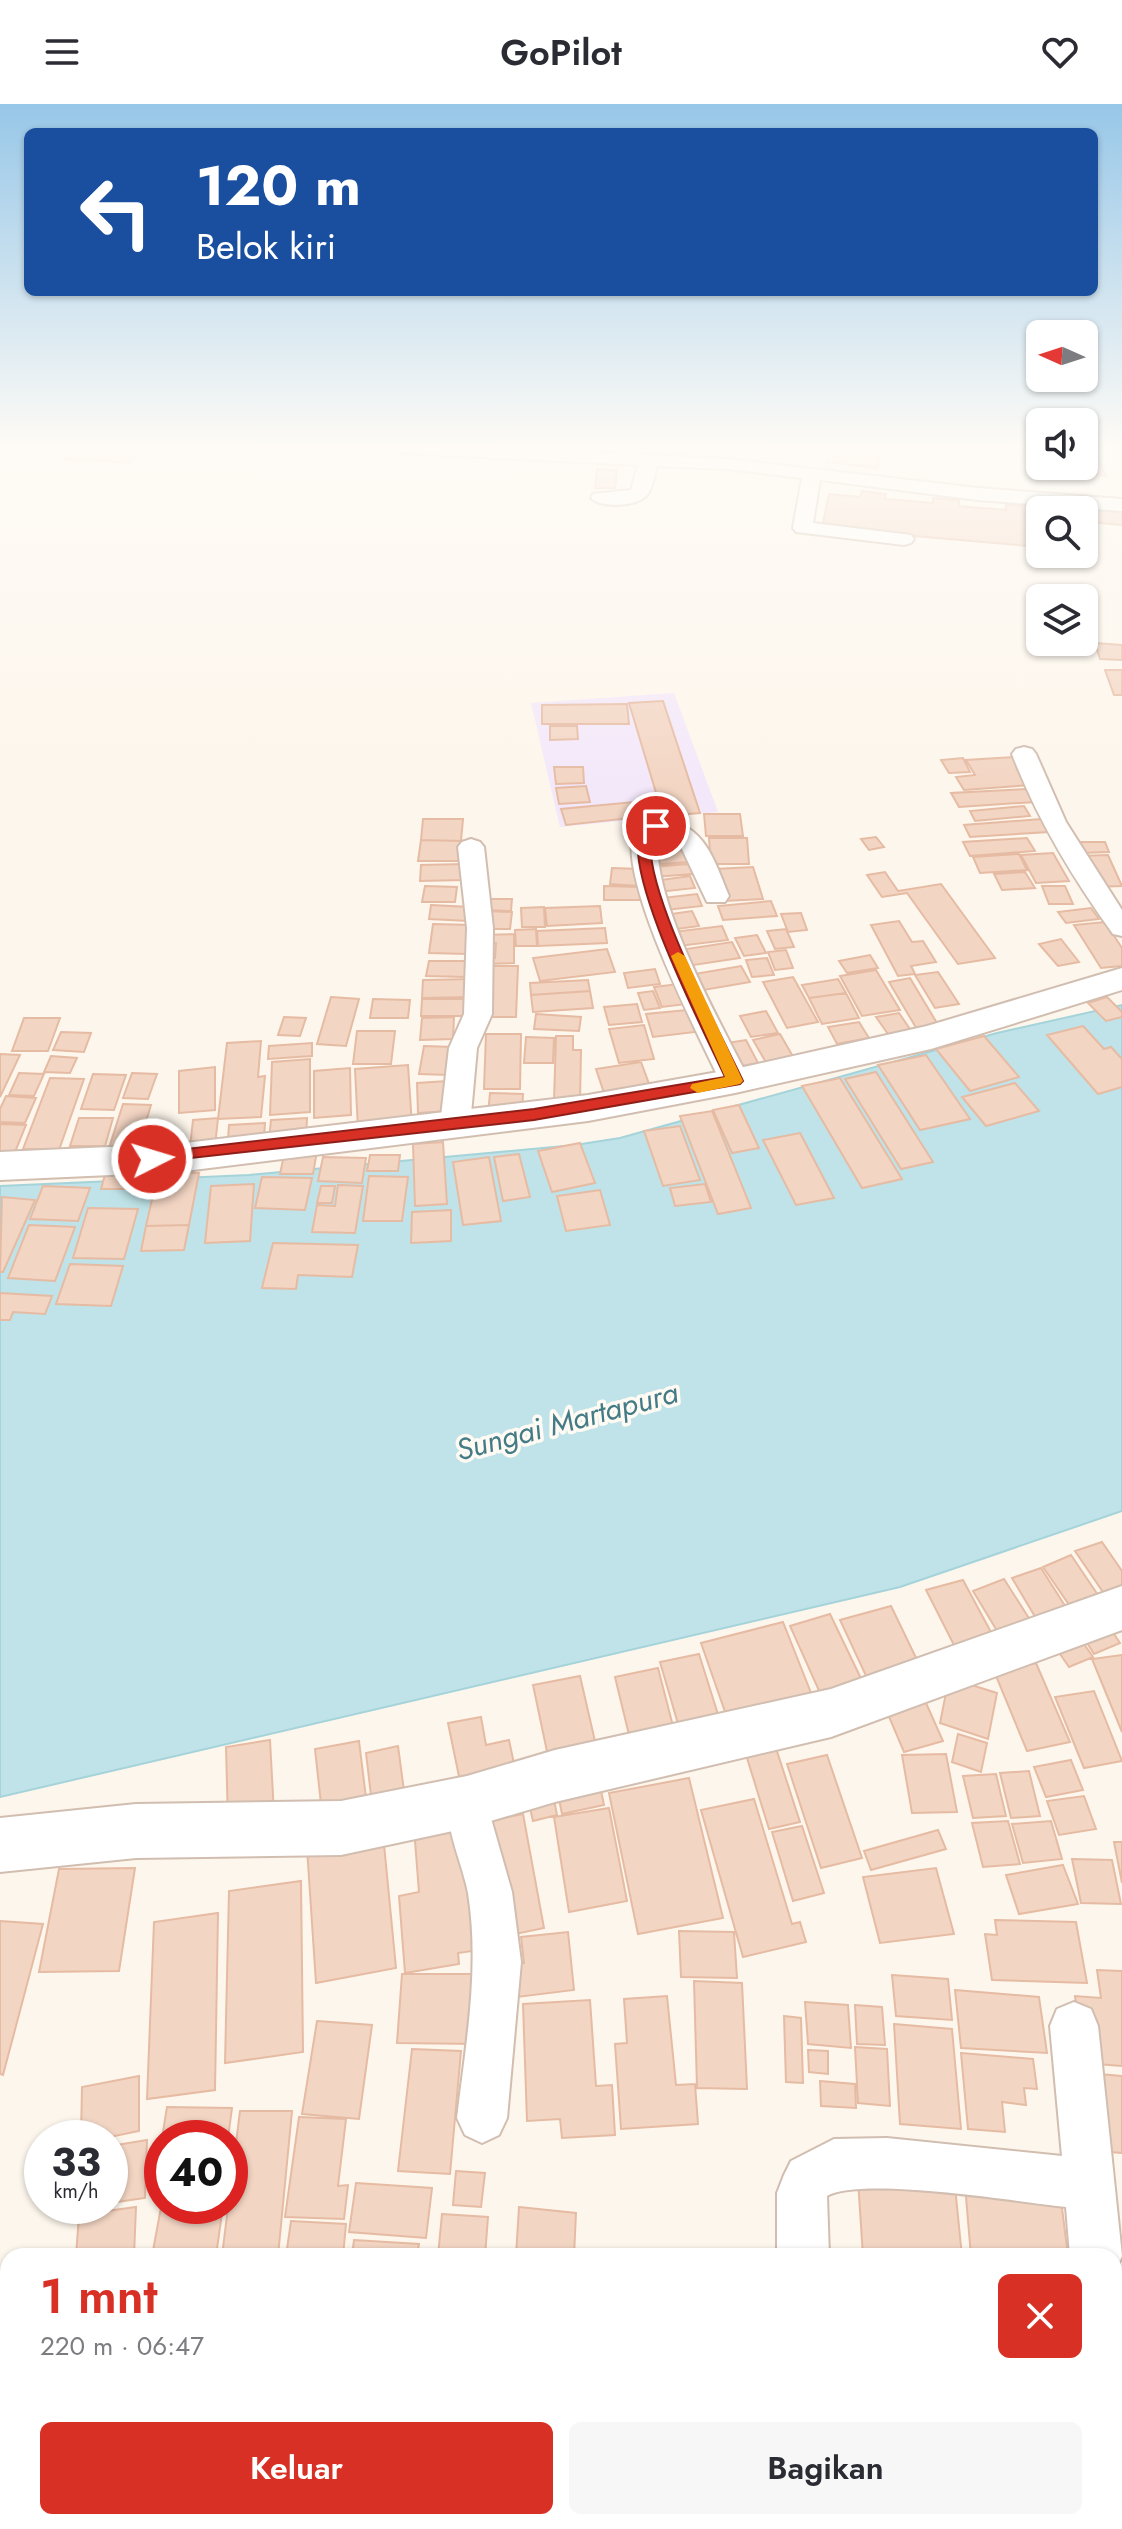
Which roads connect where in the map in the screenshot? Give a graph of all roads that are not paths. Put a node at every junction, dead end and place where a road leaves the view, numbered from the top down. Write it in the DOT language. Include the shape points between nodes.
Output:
graph roads {
  1 [pos="1024,754"];
  2 [pos="471,847"];
  3 [pos="716,896"];
  4 [pos="1122,928"];
  5 [pos="1122,979"];
  6 [pos="735,1081"];
  7 [pos="455,1125"];
  8 [pos="0,1166"];
  9 [pos="1122,1608"];
  10 [pos="467,1802"];
  11 [pos="0,1845"];
  12 [pos="1074,2026"];
  13 [pos="482,2118"];
  14 [pos="1089,2184"];
  15 [pos="802,2248"];
  16 [pos="1095,2248"];
  1 -- 4 [label="street" via="1088,881"];
  2 -- 7 [label="street" via="480,928 478,1014 463,1048"];
  3 -- 6 [label="street" via="686,836 671,827 646,831 642,842 652,891"];
  5 -- 6 [label="street" via="975,1026"];
  6 -- 7 [label="street"];
  7 -- 8 [label="street" via="177,1158"];
  9 -- 10 [label="street" via="831,1713 555,1776"];
  10 -- 11 [label="street" via="341,1828 136,1831"];
  10 -- 13 [label="street" via="490,1892 498,1962"];
  12 -- 14 [label="street"];
  14 -- 15 [label="street" via="887,2163 834,2164 809,2179 802,2193"];
  14 -- 16 [label="street"];
}
